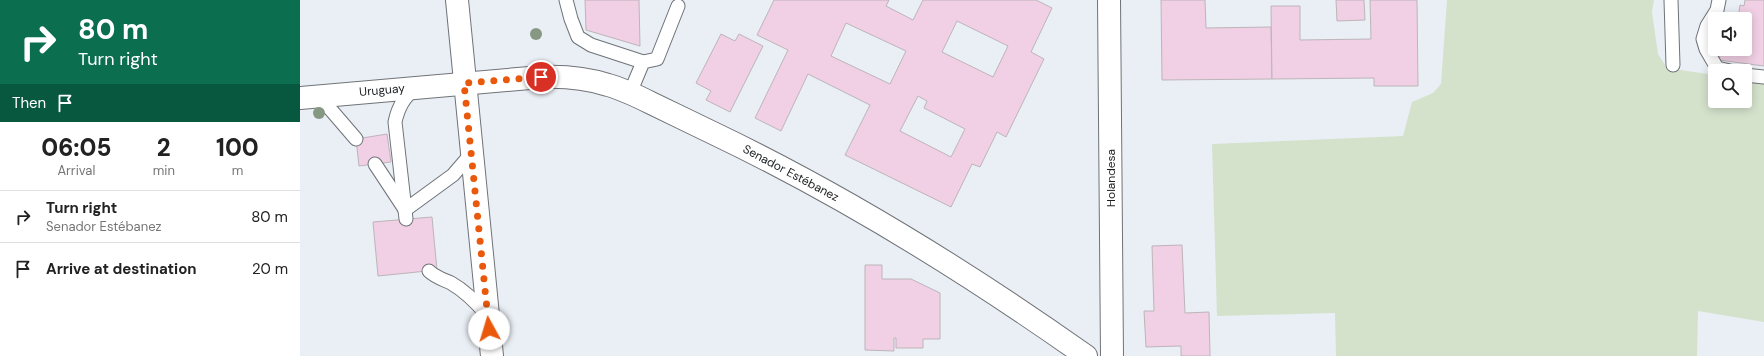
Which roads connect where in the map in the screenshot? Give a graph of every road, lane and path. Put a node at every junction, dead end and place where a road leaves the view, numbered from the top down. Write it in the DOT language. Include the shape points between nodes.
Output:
graph roads {
  1 [pos="457,0"];
  2 [pos="566,0"];
  3 [pos="1109,0"];
  4 [pos="1671,0"];
  5 [pos="1719,0"];
  6 [pos="678,6"];
  7 [pos="643,62"];
  8 [pos="1715,64"];
  9 [pos="1673,65"];
  10 [pos="1752,76"];
  11 [pos="1764,77"];
  12 [pos="464,83"];
  13 [pos="418,87"];
  14 [pos="630,93"];
  15 [pos="309,97"];
  16 [pos="356,138"];
  17 [pos="472,154"];
  18 [pos="375,164"];
  19 [pos="405,214"];
  20 [pos="428,271"];
  21 [pos="488,316"];
  22 [pos="492,356"];
  23 [pos="1086,356"];
  24 [pos="1112,356"];
  1 -- 12 [label="main road"];
  2 -- 7 [label="lane" via="578,38 591,45"];
  3 -- 24 [label="main road, Holandesa"];
  4 -- 9 [label="lane"];
  5 -- 8 [label="lane" via="1717,10 1702,39"];
  6 -- 7 [label="lane" via="657,59"];
  7 -- 14 [label="lane"];
  10 -- 11 [label="lane"];
  12 -- 13 [label="main road, Uruguay"];
  12 -- 14 [label="main road, Senador Estébanez" via="562,76 610,85"];
  12 -- 17 [label="main road"];
  13 -- 15 [label="main road, Uruguay"];
  13 -- 19 [label="lane" via="401,102 395,122"];
  14 -- 23 [label="main road, Senador Estébanez" via="746,148 888,225 1011,303"];
  15 -- 16 [label="lane"];
  17 -- 19 [label="lane" via="453,175"];
  17 -- 21 [label="main road"];
  18 -- 19 [label="lane"];
  20 -- 21 [label="lane" via="464,292"];
  21 -- 22 [label="main road"];
}
